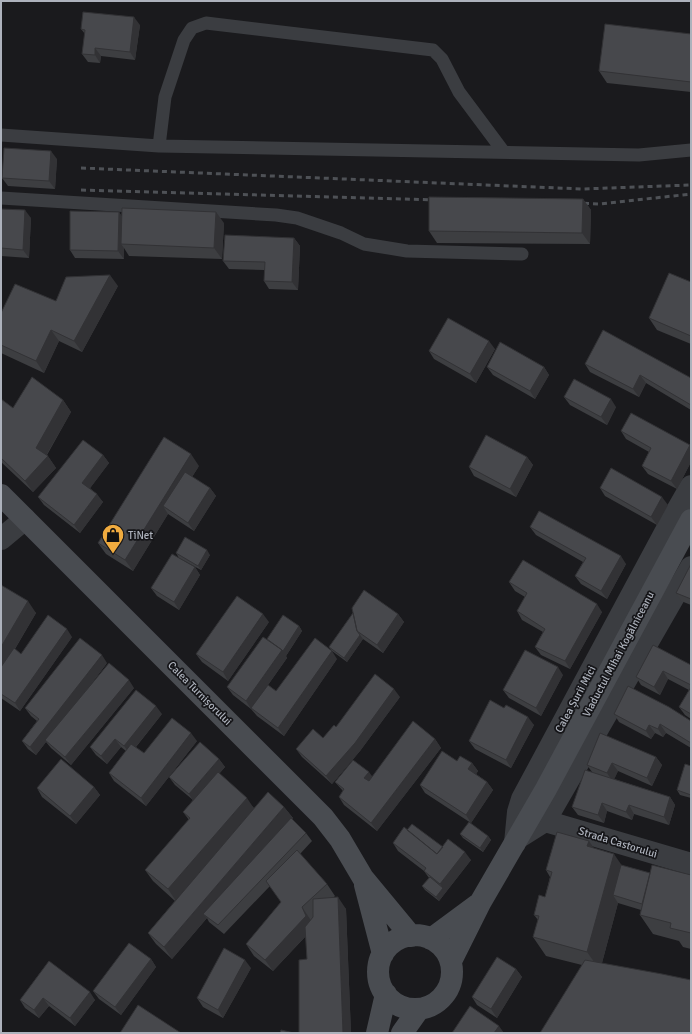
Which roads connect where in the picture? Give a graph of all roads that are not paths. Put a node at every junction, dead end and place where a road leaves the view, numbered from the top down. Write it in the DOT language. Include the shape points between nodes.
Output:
graph roads {
  1 [pos="1,135"];
  2 [pos="159,146"];
  3 [pos="691,150"];
  4 [pos="503,151"];
  5 [pos="1,198"];
  6 [pos="522,254"];
  7 [pos="691,486"];
  8 [pos="1,495"];
  9 [pos="686,518"];
  10 [pos="25,519"];
  11 [pos="1,539"];
  12 [pos="691,567"];
  13 [pos="545,820"];
  14 [pos="517,841"];
  15 [pos="691,864"];
  16 [pos="363,878"];
  17 [pos="480,903"];
  18 [pos="421,937"];
  19 [pos="383,954"];
  20 [pos="450,961"];
  21 [pos="386,994"];
  22 [pos="418,1009"];
  23 [pos="377,1033"];
  24 [pos="402,1033"];
  1 -- 2 [label="lane"];
  2 -- 4 [label="lane"];
  2 -- 4 [label="lane" via="165,97 184,40 192,28 206,23 433,50 442,59 459,92"];
  3 -- 4 [label="lane" via="639,155"];
  5 -- 6 [label="lane" via="276,215 297,218 364,244 407,251"];
  7 -- 9 [label="street, Calea Șurii Mici"];
  8 -- 10 [label="main road, Calea Turnișorului"];
  9 -- 14 [label="main road, Viaductul Mihai Kogălniceanu"];
  9 -- 14 [label="street, Calea Șurii Mici" via="522,799 518,812"];
  10 -- 11 [label="street"];
  10 -- 16 [label="main road, Calea Turnișorului" via="323,817 340,839"];
  12 -- 13 [label="street, Calea Șurii Mici"];
  13 -- 14 [label="street, Calea Șurii Mici"];
  13 -- 15 [label="street, Strada Castorului"];
  14 -- 17 [label="main road, Calea Șurii Mici"];
  16 -- 18 [label="main road, Calea Turnișorului"];
  16 -- 19 [label="main road, Calea Turnișorului"];
  17 -- 18 [label="main road, Calea Șurii Mici"];
  17 -- 20 [label="main road, Calea Șurii Mici"];
  18 -- 19 [label="main road" via="403,938 388,947"];
  18 -- 20 [label="main road" via="443,948"];
  19 -- 21 [label="main road" via="379,964 379,975"];
  20 -- 22 [label="main road" via="452,972 446,993 438,1001"];
  21 -- 22 [label="main road" via="395,1003 406,1008"];
  21 -- 23 [label="main road"];
  22 -- 24 [label="main road"];
}
